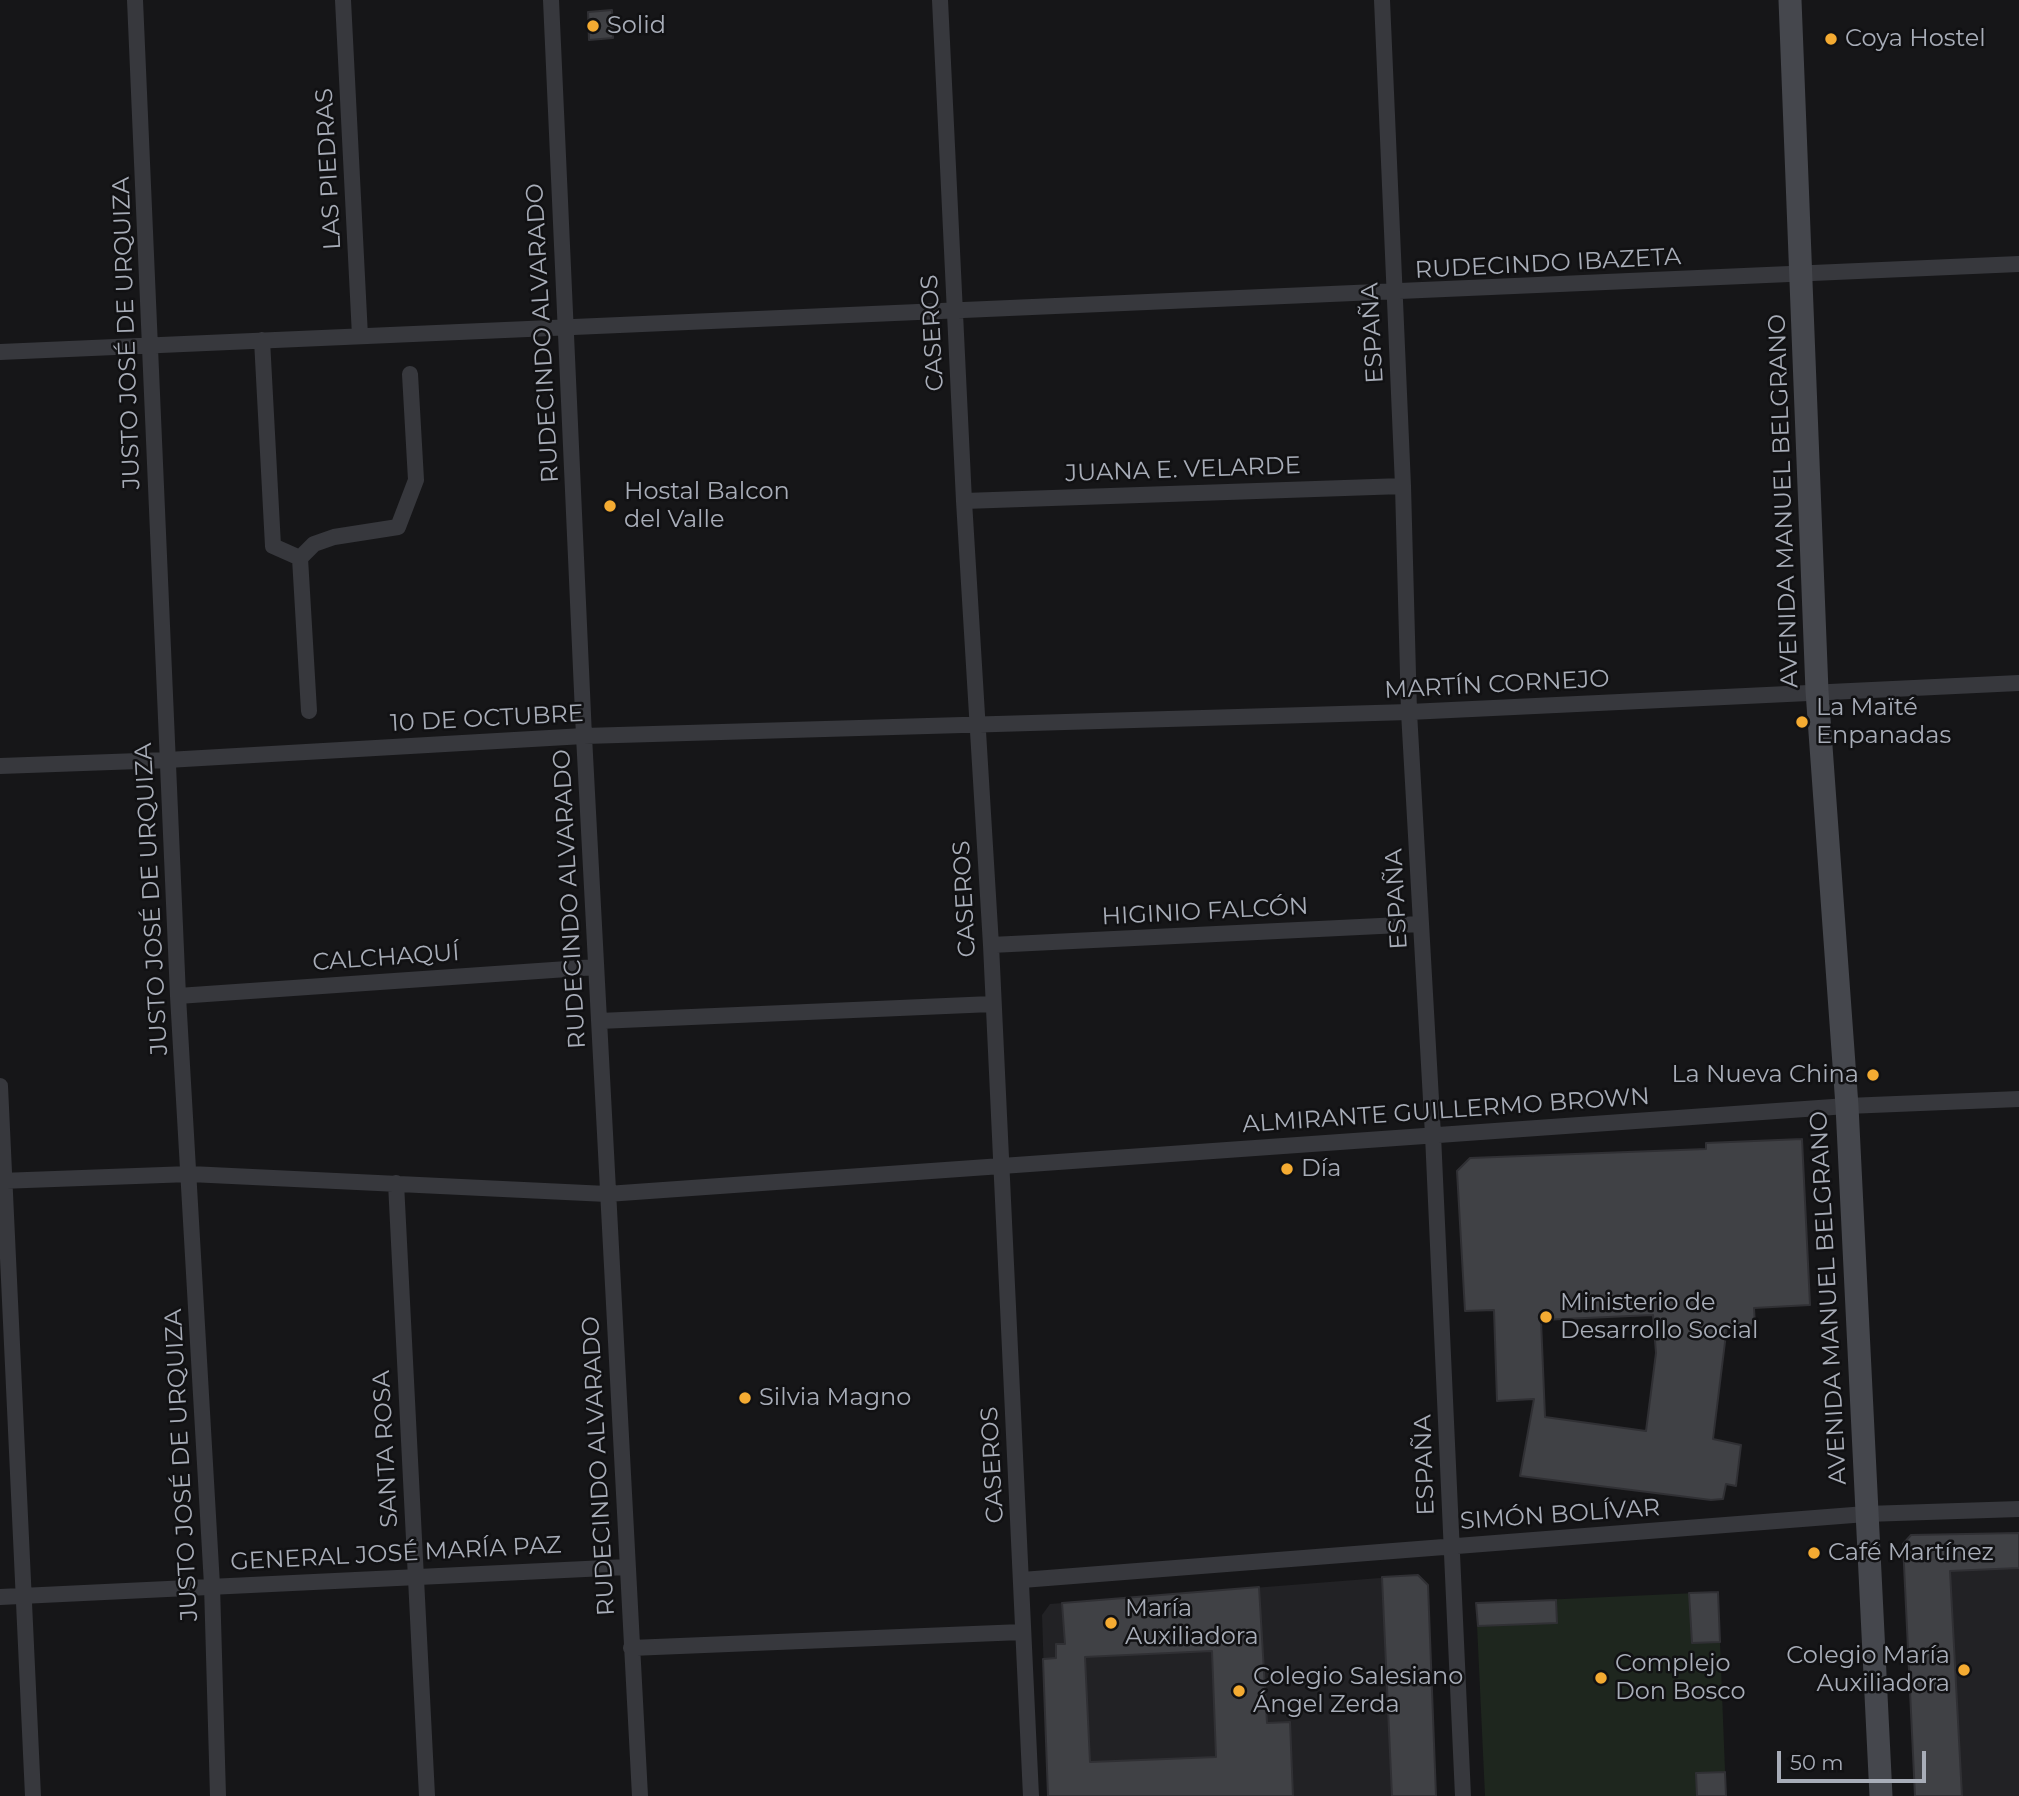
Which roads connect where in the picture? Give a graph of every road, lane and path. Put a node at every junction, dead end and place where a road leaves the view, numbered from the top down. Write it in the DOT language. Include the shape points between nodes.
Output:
graph roads {
  1 [pos="135,0"];
  2 [pos="343,0"];
  3 [pos="551,0"];
  4 [pos="940,0"];
  5 [pos="1382,0"];
  6 [pos="1790,0"];
  7 [pos="2019,264"];
  8 [pos="1801,275"];
  9 [pos="1394,294"];
  10 [pos="954,310"];
  11 [pos="565,326"];
  12 [pos="360,336"];
  13 [pos="262,340"];
  14 [pos="151,344"];
  15 [pos="0,352"];
  16 [pos="410,374"];
  17 [pos="1403,486"];
  18 [pos="964,501"];
  19 [pos="300,558"];
  20 [pos="2019,683"];
  21 [pos="1817,691"];
  22 [pos="309,711"];
  23 [pos="1409,712"];
  24 [pos="977,722"];
  25 [pos="584,736"];
  26 [pos="167,760"];
  27 [pos="0,766"];
  28 [pos="1422,924"];
  29 [pos="991,945"];
  30 [pos="596,967"];
  31 [pos="178,996"];
  32 [pos="992,1004"];
  33 [pos="599,1021"];
  34 [pos="0,1086"];
  35 [pos="2019,1099"];
  36 [pos="1847,1106"];
  37 [pos="1433,1135"];
  38 [pos="1002,1166"];
  39 [pos="190,1174"];
  40 [pos="2,1181"];
  41 [pos="396,1184"];
  42 [pos="607,1194"];
  43 [pos="2019,1509"];
  44 [pos="1866,1514"];
  45 [pos="1451,1546"];
  46 [pos="627,1567"];
  47 [pos="415,1575"];
  48 [pos="1022,1580"];
  49 [pos="212,1585"];
  50 [pos="24,1596"];
  51 [pos="0,1597"];
  52 [pos="1022,1632"];
  53 [pos="631,1648"];
  54 [pos="33,1796"];
  55 [pos="218,1796"];
  56 [pos="427,1796"];
  57 [pos="640,1796"];
  58 [pos="1031,1796"];
  59 [pos="1462,1796"];
  60 [pos="1881,1796"];
  1 -- 14 [label="street, JUSTO JOSÉ DE URQUIZA"];
  2 -- 12 [label="street, LAS PIEDRAS"];
  3 -- 11 [label="street, RUDECINDO ALVARADO"];
  4 -- 10 [label="street, CASEROS"];
  5 -- 9 [label="street, ESPAÑA"];
  6 -- 8 [label="main road, AVENIDA MANUEL BELGRANO"];
  7 -- 8 [label="street, RUDECINDO IBAZETA"];
  8 -- 9 [label="street, RUDECINDO IBAZETA"];
  8 -- 21 [label="main road, AVENIDA MANUEL BELGRANO"];
  9 -- 10 [label="street, RUDECINDO IBAZETA"];
  9 -- 17 [label="street, ESPAÑA"];
  10 -- 11 [label="street, RUDECINDO IBAZETA"];
  10 -- 18 [label="street, CASEROS"];
  11 -- 12 [label="street, RUDECINDO IBAZETA"];
  11 -- 25 [label="street, RUDECINDO ALVARADO"];
  12 -- 13 [label="street, RUDECINDO IBAZETA"];
  13 -- 14 [label="street, RUDECINDO IBAZETA"];
  13 -- 19 [label="street" via="273,546"];
  14 -- 15 [label="street, RUDECINDO IBAZETA"];
  14 -- 26 [label="street, JUSTO JOSÉ DE URQUIZA"];
  16 -- 19 [label="street" via="416,480 398,527 334,537 314,544"];
  17 -- 18 [label="street, JUANA E. VELARDE"];
  17 -- 23 [label="street, ESPAÑA"];
  18 -- 24 [label="street, CASEROS"];
  19 -- 22 [label="street"];
  20 -- 21 [label="street, MARTÍN CORNEJO"];
  21 -- 23 [label="street, MARTÍN CORNEJO"];
  21 -- 36 [label="main road, AVENIDA MANUEL BELGRANO"];
  23 -- 24 [label="street, MARTÍN CORNEJO"];
  23 -- 28 [label="street, ESPAÑA"];
  24 -- 25 [label="street, 10 DE OCTUBRE"];
  24 -- 29 [label="street, CASEROS"];
  25 -- 26 [label="street, 10 DE OCTUBRE"];
  25 -- 30 [label="street, RUDECINDO ALVARADO"];
  26 -- 27 [label="street, 10 DE OCTUBRE"];
  26 -- 31 [label="street, JUSTO JOSÉ DE URQUIZA"];
  28 -- 29 [label="street, HIGINIO FALCÓN"];
  28 -- 37 [label="street, ESPAÑA"];
  29 -- 32 [label="street, CASEROS"];
  30 -- 31 [label="street, CALCHAQUÍ"];
  30 -- 33 [label="street, RUDECINDO ALVARADO"];
  31 -- 39 [label="street, JUSTO JOSÉ DE URQUIZA"];
  32 -- 33 [label="street"];
  32 -- 38 [label="street, CASEROS"];
  33 -- 42 [label="street, RUDECINDO ALVARADO"];
  34 -- 40 [label="street"];
  35 -- 36 [label="street, ALMIRANTE GUILLERMO BROWN"];
  36 -- 37 [label="street, ALMIRANTE GUILLERMO BROWN"];
  36 -- 44 [label="main road, AVENIDA MANUEL BELGRANO"];
  37 -- 38 [label="street, ALMIRANTE GUILLERMO BROWN"];
  37 -- 45 [label="street, ESPAÑA"];
  38 -- 42 [label="street, ALMIRANTE GUILLERMO BROWN"];
  38 -- 48 [label="street, CASEROS"];
  39 -- 40 [label="street, ALMIRANTE GUILLERMO BROWN"];
  39 -- 41 [label="street, ALMIRANTE GUILLERMO BROWN"];
  39 -- 49 [label="street, JUSTO JOSÉ DE URQUIZA"];
  40 -- 50 [label="street"];
  41 -- 42 [label="street, ALMIRANTE GUILLERMO BROWN"];
  41 -- 47 [label="street, SANTA ROSA"];
  42 -- 46 [label="street, RUDECINDO ALVARADO"];
  43 -- 44 [label="street, SIMÓN BOLÍVAR"];
  44 -- 45 [label="street, SIMÓN BOLÍVAR"];
  44 -- 60 [label="main road, AVENIDA MANUEL BELGRANO"];
  45 -- 48 [label="street, SIMÓN BOLÍVAR"];
  45 -- 59 [label="street, ESPAÑA"];
  46 -- 47 [label="street, GENERAL JOSÉ MARÍA PAZ"];
  46 -- 53 [label="street, RUDECINDO ALVARADO"];
  47 -- 49 [label="street, GENERAL JOSÉ MARÍA PAZ"];
  47 -- 56 [label="street, SANTA ROSA"];
  48 -- 52 [label="street, CASEROS"];
  49 -- 50 [label="street, GENERAL JOSÉ MARÍA PAZ"];
  49 -- 55 [label="street, JUSTO JOSÉ DE URQUIZA"];
  50 -- 51 [label="street, GENERAL JOSÉ MARÍA PAZ"];
  50 -- 54 [label="street"];
  52 -- 53 [label="street"];
  52 -- 58 [label="street, CASEROS"];
  53 -- 57 [label="street, RUDECINDO ALVARADO"];
}
